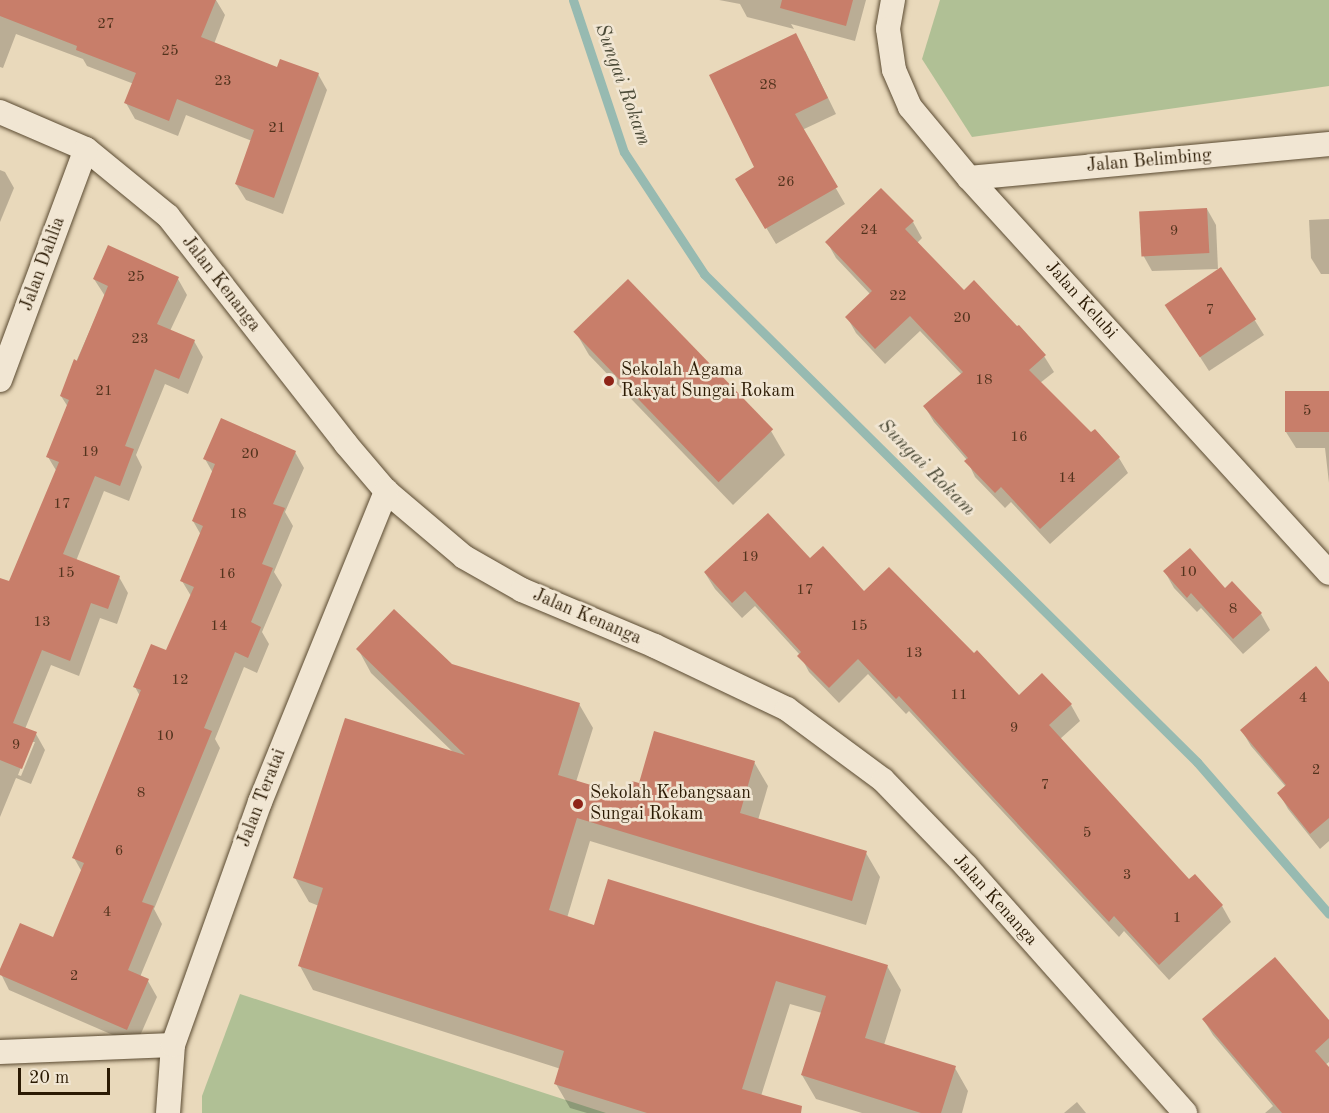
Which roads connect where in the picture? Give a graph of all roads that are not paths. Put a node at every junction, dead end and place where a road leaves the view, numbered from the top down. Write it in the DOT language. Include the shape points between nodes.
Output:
graph roads {
  1 [pos="893,0"];
  2 [pos="0,112"];
  3 [pos="1329,144"];
  4 [pos="86,149"];
  5 [pos="969,178"];
  6 [pos="0,380"];
  7 [pos="386,491"];
  8 [pos="1329,573"];
  9 [pos="173,1045"];
  10 [pos="0,1052"];
  11 [pos="168,1113"];
  12 [pos="1185,1113"];
  1 -- 5 [label="street, Jalan Kelubi" via="888,29 898,79 910,107"];
  2 -- 4 [label="street, Jalan Kenanga"];
  3 -- 5 [label="street, Jalan Belimbing"];
  4 -- 6 [label="street, Jalan Dahlia"];
  4 -- 7 [label="street, Jalan Kenanga" via="168,216"];
  5 -- 8 [label="street, Jalan Kelubi"];
  7 -- 9 [label="street, Jalan Teratai" via="260,802"];
  7 -- 12 [label="street, Jalan Kenanga" via="464,557 522,590 655,646 787,709 883,780 966,866"];
  9 -- 10 [label="street"];
  9 -- 11 [label="street, Jalan Teratai"];
}
